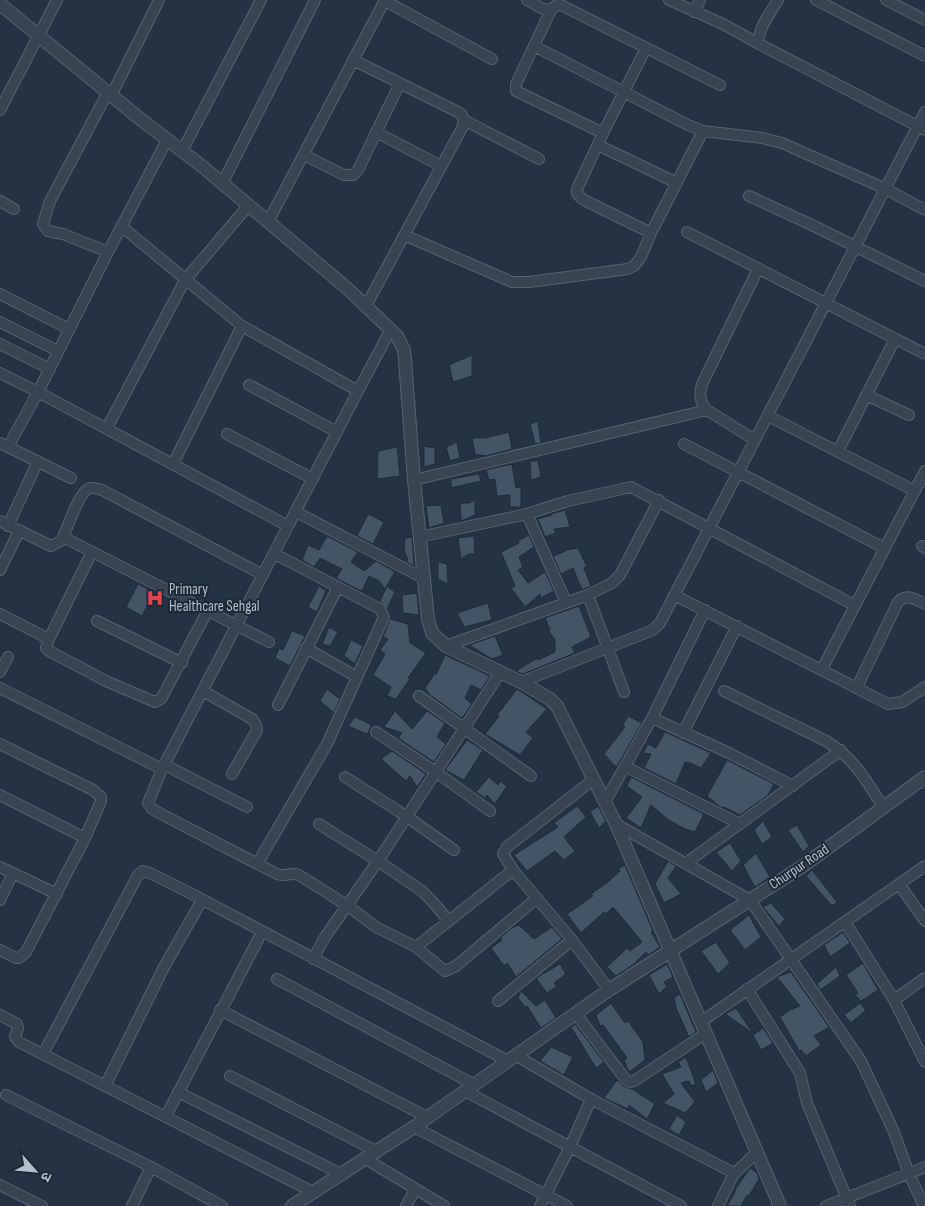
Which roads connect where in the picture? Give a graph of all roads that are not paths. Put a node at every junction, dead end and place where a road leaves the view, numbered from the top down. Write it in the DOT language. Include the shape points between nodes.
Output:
graph roads {
  1 [pos="57,0"];
  2 [pos="159,0"];
  3 [pos="261,0"];
  4 [pos="314,0"];
  5 [pos="385,0"];
  6 [pos="526,0"];
  7 [pos="669,0"];
  8 [pos="700,0"];
  9 [pos="778,0"];
  10 [pos="816,0"];
  11 [pos="886,0"];
  12 [pos="0,4"];
  13 [pos="551,10"];
  14 [pos="694,12"];
  15 [pos="925,20"];
  16 [pos="38,36"];
  17 [pos="759,44"];
  18 [pos="534,46"];
  19 [pos="646,48"];
  20 [pos="925,56"];
  21 [pos="492,58"];
  22 [pos="354,60"];
  23 [pos="400,83"];
  24 [pos="720,86"];
  25 [pos="624,93"];
  26 [pos="109,94"];
  27 [pos="0,110"];
  28 [pos="925,112"];
  29 [pos="464,120"];
  30 [pos="921,128"];
  31 [pos="703,131"];
  32 [pos="376,132"];
  33 [pos="603,133"];
  34 [pos="167,140"];
  35 [pos="598,145"];
  36 [pos="182,151"];
  37 [pos="304,155"];
  38 [pos="539,159"];
  39 [pos="441,166"];
  40 [pos="677,183"];
  41 [pos="222,184"];
  42 [pos="886,189"];
  43 [pos="749,196"];
  44 [pos="0,201"];
  45 [pos="248,206"];
  46 [pos="14,209"];
  47 [pos="925,210"];
  48 [pos="268,222"];
  49 [pos="121,226"];
  50 [pos="687,232"];
  51 [pos="651,233"];
  52 [pos="404,235"];
  53 [pos="855,246"];
  54 [pos="108,252"];
  55 [pos="758,269"];
  56 [pos="185,280"];
  57 [pos="925,281"];
  58 [pos="0,294"];
  59 [pos="826,303"];
  60 [pos="366,306"];
  61 [pos="0,322"];
  62 [pos="242,326"];
  63 [pos="69,329"];
  64 [pos="391,330"];
  65 [pos="895,339"];
  66 [pos="0,344"];
  67 [pos="58,351"];
  68 [pos="925,354"];
  69 [pos="50,369"];
  70 [pos="0,373"];
  71 [pos="249,385"];
  72 [pos="358,391"];
  73 [pos="38,392"];
  74 [pos="866,395"];
  75 [pos="707,410"];
  76 [pos="909,415"];
  77 [pos="768,416"];
  78 [pos="107,428"];
  79 [pos="338,432"];
  80 [pos="227,434"];
  81 [pos="755,440"];
  82 [pos="684,444"];
  83 [pos="4,445"];
  84 [pos="838,450"];
  85 [pos="38,461"];
  86 [pos="173,464"];
  87 [pos="925,471"];
  88 [pos="739,472"];
  89 [pos="71,478"];
  90 [pos="313,478"];
  91 [pos="414,480"];
  92 [pos="915,491"];
  93 [pos="658,500"];
  94 [pos="296,512"];
  95 [pos="527,514"];
  96 [pos="4,524"];
  97 [pos="288,526"];
  98 [pos="710,528"];
  99 [pos="19,531"];
  100 [pos="63,537"];
  101 [pos="419,537"];
  102 [pos="884,548"];
  103 [pos="92,552"];
  104 [pos="275,554"];
  105 [pos="0,570"];
  106 [pos="263,575"];
  107 [pos="424,578"];
  108 [pos="338,587"];
  109 [pos="588,595"];
  110 [pos="674,595"];
  111 [pos="566,602"];
  112 [pos="925,604"];
  113 [pos="854,605"];
  114 [pos="208,610"];
  115 [pos="705,610"];
  116 [pos="0,614"];
  117 [pos="97,621"];
  118 [pos="238,626"];
  119 [pos="737,626"];
  120 [pos="49,639"];
  121 [pos="269,642"];
  122 [pos="446,646"];
  123 [pos="306,648"];
  124 [pos="608,648"];
  125 [pos="8,657"];
  126 [pos="182,663"];
  127 [pos="822,669"];
  128 [pos="0,672"];
  129 [pos="500,673"];
  130 [pos="357,677"];
  131 [pos="521,682"];
  132 [pos="857,687"];
  133 [pos="925,687"];
  134 [pos="0,688"];
  135 [pos="203,691"];
  136 [pos="724,691"];
  137 [pos="624,692"];
  138 [pos="419,696"];
  139 [pos="278,705"];
  140 [pos="652,718"];
  141 [pos="464,728"];
  142 [pos="376,732"];
  143 [pos="683,733"];
  144 [pos="0,744"];
  145 [pos="841,750"];
  146 [pos="164,767"];
  147 [pos="626,767"];
  148 [pos="436,772"];
  149 [pos="232,774"];
  150 [pos="345,776"];
  151 [pos="531,776"];
  152 [pos="925,777"];
  153 [pos="594,779"];
  154 [pos="794,786"];
  155 [pos="0,795"];
  156 [pos="605,802"];
  157 [pos="247,807"];
  158 [pos="883,807"];
  159 [pos="490,810"];
  160 [pos="406,816"];
  161 [pos="319,824"];
  162 [pos="616,824"];
  163 [pos="740,824"];
  164 [pos="85,838"];
  165 [pos="454,850"];
  166 [pos="378,861"];
  167 [pos="686,863"];
  168 [pos="257,864"];
  169 [pos="925,866"];
  170 [pos="0,867"];
  171 [pos="513,870"];
  172 [pos="13,873"];
  173 [pos="899,884"];
  174 [pos="57,894"];
  175 [pos="537,898"];
  176 [pos="0,900"];
  177 [pos="202,900"];
  178 [pos="750,900"];
  179 [pos="348,906"];
  180 [pos="449,920"];
  181 [pos="925,921"];
  182 [pos="845,922"];
  183 [pos="262,932"];
  184 [pos="572,940"];
  185 [pos="416,947"];
  186 [pos="0,950"];
  187 [pos="670,950"];
  188 [pos="313,958"];
  189 [pos="791,958"];
  190 [pos="925,978"];
  191 [pos="277,979"];
  192 [pos="746,989"];
  193 [pos="609,990"];
  194 [pos="894,1000"];
  195 [pos="498,1001"];
  196 [pos="220,1010"];
  197 [pos="576,1014"];
  198 [pos="0,1015"];
  199 [pos="700,1022"];
  200 [pos="705,1034"];
  201 [pos="43,1054"];
  202 [pos="512,1058"];
  203 [pos="925,1062"];
  204 [pos="230,1076"];
  205 [pos="105,1086"];
  206 [pos="470,1088"];
  207 [pos="178,1092"];
  208 [pos="6,1095"];
  209 [pos="591,1099"];
  210 [pos="166,1116"];
  211 [pos="427,1117"];
  212 [pos="414,1127"];
  213 [pos="570,1147"];
  214 [pos="376,1151"];
  215 [pos="757,1152"];
  216 [pos="364,1158"];
  217 [pos="151,1167"];
  218 [pos="925,1167"];
  219 [pos="734,1173"];
  220 [pos="341,1174"];
  221 [pos="910,1174"];
  222 [pos="0,1185"];
  223 [pos="415,1190"];
  224 [pos="313,1192"];
  225 [pos="546,1194"];
  226 [pos="848,1201"];
  227 [pos="299,1204"];
  228 [pos="42,1206"];
  229 [pos="132,1206"];
  230 [pos="222,1206"];
  231 [pos="406,1206"];
  232 [pos="444,1206"];
  233 [pos="540,1206"];
  234 [pos="568,1206"];
  235 [pos="681,1206"];
  236 [pos="718,1206"];
  237 [pos="780,1206"];
  238 [pos="826,1206"];
  239 [pos="924,1206"];
  1 -- 16 [label="street"];
  2 -- 26 [label="street"];
  3 -- 36 [label="street"];
  4 -- 41 [label="street"];
  5 -- 21 [label="street"];
  5 -- 22 [label="street"];
  6 -- 13 [label="street"];
  7 -- 14 [label="street"];
  8 -- 14 [label="street"];
  9 -- 17 [label="street" via="760,32"];
  10 -- 20 [label="street"];
  11 -- 15 [label="street"];
  12 -- 16 [label="street"];
  13 -- 18 [label="street"];
  13 -- 19 [label="street" via="561,5"];
  14 -- 17 [label="street"];
  16 -- 26 [label="street"];
  16 -- 27 [label="street"];
  17 -- 30 [label="street"];
  18 -- 25 [label="street"];
  18 -- 33 [label="street" via="516,84 516,91"];
  19 -- 24 [label="street"];
  19 -- 25 [label="street"];
  22 -- 23 [label="street"];
  22 -- 37 [label="street"];
  23 -- 29 [label="street" via="462,115"];
  23 -- 32 [label="street"];
  25 -- 31 [label="street"];
  25 -- 33 [label="street"];
  26 -- 34 [label="street"];
  26 -- 54 [label="street" via="50,201 43,224 48,231"];
  28 -- 30 [label="street"];
  29 -- 38 [label="street"];
  29 -- 39 [label="street"];
  30 -- 42 [label="street"];
  31 -- 40 [label="street"];
  31 -- 42 [label="street" via="782,143"];
  32 -- 37 [label="street" via="353,176 344,175"];
  32 -- 39 [label="street"];
  33 -- 35 [label="street"];
  34 -- 36 [label="street"];
  34 -- 49 [label="street"];
  35 -- 40 [label="street"];
  35 -- 51 [label="street" via="577,189 578,196"];
  36 -- 41 [label="street"];
  37 -- 48 [label="street"];
  39 -- 52 [label="street"];
  40 -- 51 [label="street"];
  41 -- 45 [label="street"];
  42 -- 47 [label="street"];
  42 -- 53 [label="street"];
  43 -- 53 [label="street"];
  44 -- 46 [label="street"];
  45 -- 48 [label="street"];
  45 -- 56 [label="street"];
  48 -- 60 [label="street"];
  49 -- 54 [label="street"];
  49 -- 56 [label="street"];
  50 -- 55 [label="street"];
  51 -- 52 [label="street" via="638,262 628,269 524,282 512,282"];
  52 -- 60 [label="street"];
  53 -- 57 [label="street"];
  53 -- 59 [label="street"];
  54 -- 63 [label="street"];
  55 -- 59 [label="street"];
  55 -- 75 [label="street" via="703,382 701,399"];
  56 -- 62 [label="street"];
  56 -- 78 [label="street"];
  58 -- 63 [label="street"];
  59 -- 65 [label="street"];
  59 -- 77 [label="street"];
  60 -- 64 [label="street"];
  61 -- 67 [label="street"];
  62 -- 72 [label="street"];
  62 -- 86 [label="street"];
  63 -- 67 [label="street"];
  64 -- 72 [label="street"];
  64 -- 91 [label="street" via="401,343 404,355"];
  65 -- 68 [label="street"];
  65 -- 74 [label="street"];
  66 -- 69 [label="street"];
  67 -- 69 [label="street"];
  69 -- 73 [label="street"];
  70 -- 73 [label="street"];
  71 -- 79 [label="street"];
  72 -- 79 [label="street"];
  73 -- 78 [label="street"];
  73 -- 83 [label="street"];
  74 -- 76 [label="street"];
  74 -- 84 [label="street"];
  75 -- 81 [label="street"];
  75 -- 91 [label="street"];
  77 -- 81 [label="street"];
  77 -- 84 [label="street"];
  78 -- 86 [label="street"];
  79 -- 90 [label="street"];
  80 -- 90 [label="street"];
  81 -- 88 [label="street"];
  82 -- 88 [label="street"];
  83 -- 85 [label="street"];
  84 -- 92 [label="street"];
  85 -- 89 [label="street"];
  85 -- 96 [label="street"];
  86 -- 97 [label="street"];
  87 -- 92 [label="street"];
  88 -- 98 [label="street"];
  88 -- 102 [label="street"];
  90 -- 94 [label="street"];
  91 -- 101 [label="street"];
  92 -- 102 [label="street"];
  93 -- 95 [label="street" via="628,487"];
  93 -- 98 [label="street"];
  93 -- 109 [label="street" via="620,576"];
  94 -- 97 [label="street"];
  94 -- 107 [label="street"];
  95 -- 101 [label="street"];
  95 -- 111 [label="street"];
  96 -- 99 [label="street"];
  97 -- 104 [label="street"];
  98 -- 110 [label="street"];
  98 -- 113 [label="street"];
  99 -- 100 [label="street" via="51,546 62,541"];
  99 -- 105 [label="street"];
  100 -- 103 [label="street"];
  100 -- 106 [label="street" via="84,491 94,488"];
  101 -- 107 [label="street"];
  102 -- 113 [label="street"];
  103 -- 114 [label="street"];
  103 -- 120 [label="street"];
  104 -- 106 [label="street"];
  104 -- 108 [label="street"];
  106 -- 118 [label="street"];
  107 -- 122 [label="street" via="432,633"];
  108 -- 123 [label="street"];
  108 -- 130 [label="street" via="383,613 383,622"];
  109 -- 111 [label="street"];
  109 -- 124 [label="street"];
  110 -- 115 [label="street"];
  110 -- 124 [label="street" via="655,629"];
  111 -- 122 [label="street"];
  112 -- 132 [label="street" via="907,596 898,602"];
  113 -- 127 [label="street"];
  114 -- 118 [label="street"];
  114 -- 126 [label="street"];
  115 -- 119 [label="street"];
  115 -- 140 [label="street"];
  116 -- 120 [label="street"];
  117 -- 126 [label="street"];
  118 -- 121 [label="street"];
  118 -- 135 [label="street"];
  119 -- 127 [label="street"];
  119 -- 143 [label="street"];
  120 -- 126 [label="street" via="46,648 49,651 155,702 161,699"];
  122 -- 129 [label="street"];
  123 -- 130 [label="street"];
  123 -- 139 [label="street"];
  124 -- 131 [label="street"];
  124 -- 137 [label="street"];
  125 -- 128 [label="street"];
  127 -- 132 [label="street"];
  129 -- 131 [label="street"];
  129 -- 141 [label="street"];
  130 -- 168 [label="street" via="327,744"];
  131 -- 153 [label="street" via="557,706"];
  132 -- 133 [label="street" via="892,704 902,702"];
  134 -- 146 [label="street"];
  135 -- 146 [label="street"];
  135 -- 149 [label="street" via="252,719 256,725"];
  136 -- 145 [label="street"];
  138 -- 141 [label="street"];
  140 -- 143 [label="street"];
  140 -- 147 [label="street"];
  141 -- 148 [label="street"];
  141 -- 151 [label="street"];
  142 -- 148 [label="street"];
  143 -- 154 [label="street"];
  144 -- 164 [label="street" via="98,793 100,805"];
  145 -- 154 [label="street"];
  145 -- 158 [label="street" via="858,768"];
  146 -- 157 [label="street"];
  146 -- 168 [label="street" via="149,799 152,809"];
  147 -- 156 [label="street"];
  147 -- 163 [label="street"];
  148 -- 159 [label="street"];
  148 -- 160 [label="street"];
  150 -- 160 [label="street"];
  152 -- 158 [label="street, Churpur Road"];
  153 -- 156 [label="street"];
  153 -- 171 [label="street" via="504,850 503,854"];
  154 -- 163 [label="street"];
  155 -- 164 [label="street"];
  156 -- 162 [label="street"];
  158 -- 178 [label="street, Churpur Road" via="803,866"];
  160 -- 165 [label="street"];
  160 -- 166 [label="street"];
  161 -- 166 [label="street"];
  162 -- 167 [label="street"];
  162 -- 187 [label="street"];
  163 -- 167 [label="street"];
  164 -- 174 [label="street"];
  166 -- 179 [label="street"];
  166 -- 180 [label="street" via="422,891"];
  167 -- 178 [label="street"];
  168 -- 179 [label="street" via="280,876 299,875"];
  169 -- 173 [label="street"];
  170 -- 172 [label="street"];
  171 -- 175 [label="street"];
  171 -- 180 [label="street"];
  172 -- 174 [label="street"];
  172 -- 176 [label="street"];
  173 -- 181 [label="street"];
  173 -- 182 [label="street"];
  174 -- 186 [label="street" via="24,955 16,958"];
  175 -- 184 [label="street"];
  175 -- 185 [label="street" via="448,971 441,969"];
  177 -- 183 [label="street"];
  177 -- 201 [label="street" via="150,872 140,872"];
  177 -- 205 [label="street" via="159,976"];
  178 -- 187 [label="street, Churpur Road"];
  178 -- 189 [label="street"];
  179 -- 185 [label="street" via="376,927"];
  179 -- 188 [label="street"];
  180 -- 185 [label="street"];
  182 -- 189 [label="street"];
  182 -- 194 [label="street"];
  183 -- 188 [label="street"];
  183 -- 196 [label="street"];
  184 -- 193 [label="street"];
  184 -- 195 [label="street"];
  187 -- 193 [label="street, Churpur Road"];
  187 -- 199 [label="street"];
  188 -- 202 [label="street"];
  189 -- 192 [label="street"];
  189 -- 221 [label="street" via="861,1061"];
  190 -- 194 [label="street"];
  191 -- 206 [label="street"];
  192 -- 199 [label="street"];
  192 -- 226 [label="street" via="800,1073 807,1103"];
  193 -- 197 [label="street, Churpur Road"];
  194 -- 203 [label="street"];
  196 -- 207 [label="street"];
  196 -- 211 [label="street"];
  197 -- 200 [label="street" via="630,1082"];
  197 -- 202 [label="street, Churpur Road"];
  198 -- 201 [label="street" via="17,1024 15,1037 19,1042"];
  199 -- 200 [label="street"];
  200 -- 215 [label="street"];
  201 -- 205 [label="street"];
  202 -- 206 [label="street, Churpur Road"];
  202 -- 209 [label="street"];
  204 -- 214 [label="street"];
  205 -- 210 [label="street"];
  206 -- 211 [label="street, Churpur Road"];
  206 -- 213 [label="street"];
  207 -- 210 [label="street"];
  207 -- 220 [label="street"];
  208 -- 217 [label="street"];
  209 -- 213 [label="street"];
  209 -- 219 [label="street"];
  210 -- 224 [label="street"];
  211 -- 212 [label="street, Churpur Road"];
  212 -- 214 [label="street, Churpur Road"];
  212 -- 225 [label="street"];
  213 -- 225 [label="street"];
  213 -- 235 [label="street"];
  214 -- 216 [label="street, Churpur Road"];
  215 -- 219 [label="street"];
  215 -- 237 [label="street"];
  216 -- 220 [label="street, Churpur Road"];
  216 -- 223 [label="street"];
  217 -- 229 [label="street"];
  217 -- 230 [label="street"];
  218 -- 221 [label="street"];
  219 -- 236 [label="street"];
  220 -- 224 [label="street, Churpur Road"];
  221 -- 226 [label="street"];
  221 -- 239 [label="street"];
  222 -- 228 [label="street"];
  223 -- 231 [label="street"];
  223 -- 232 [label="street"];
  224 -- 227 [label="street, Churpur Road"];
  225 -- 233 [label="street"];
  225 -- 234 [label="street"];
  226 -- 238 [label="street"];
}
